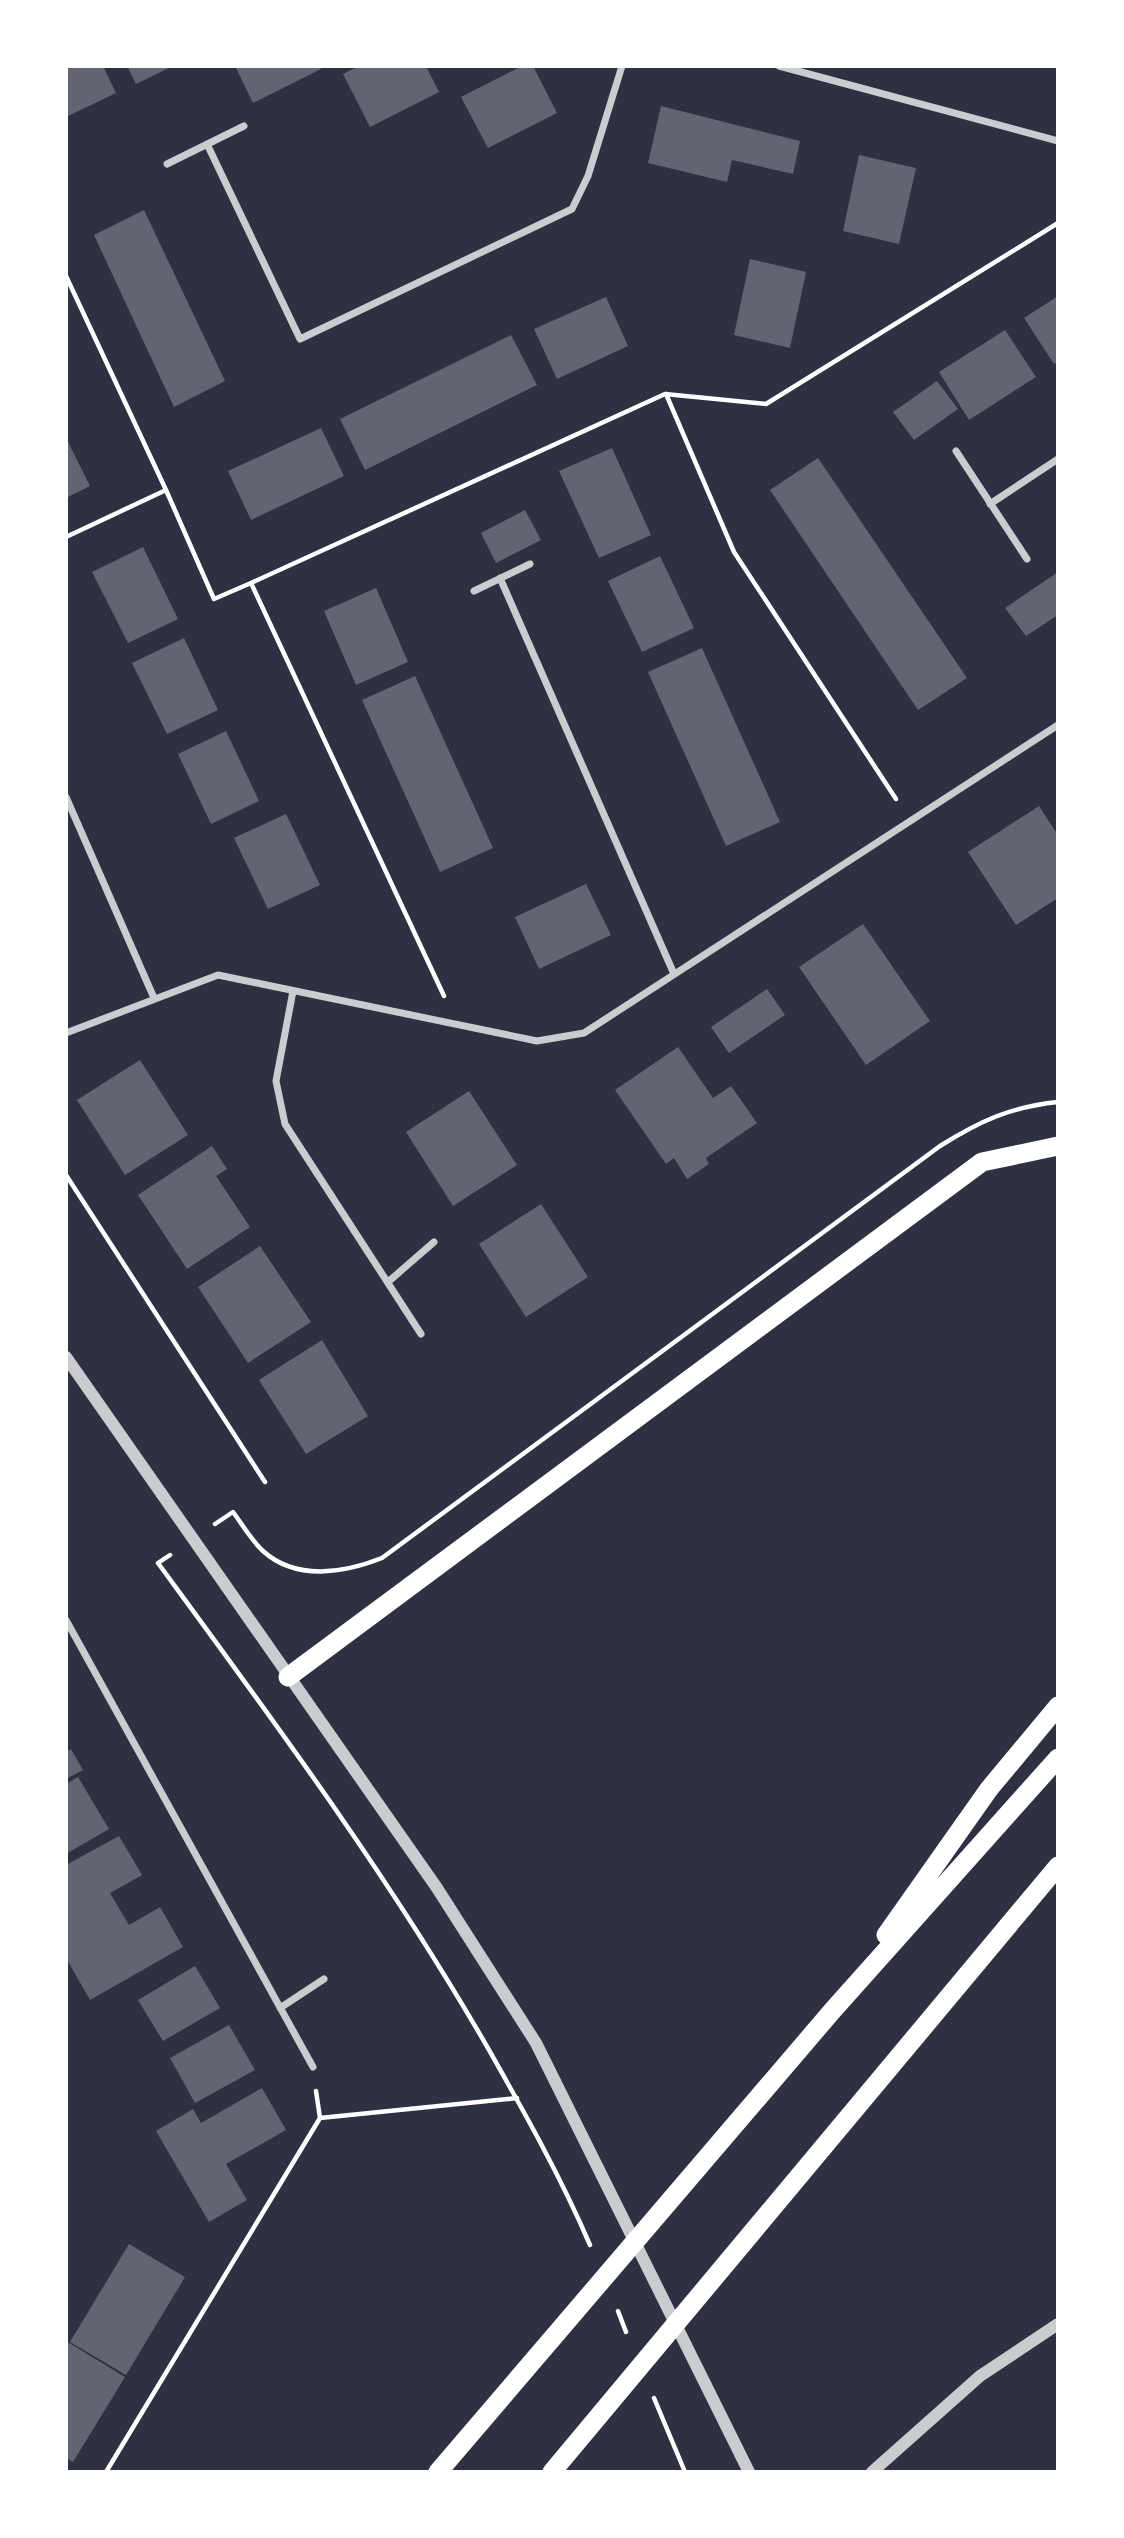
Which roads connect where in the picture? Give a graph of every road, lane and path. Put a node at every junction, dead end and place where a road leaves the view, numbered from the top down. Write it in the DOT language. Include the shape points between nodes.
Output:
graph roads {
  1 [pos="622,66"];
  2 [pos="779,66"];
  3 [pos="244,126"];
  4 [pos="1058,141"];
  5 [pos="207,145"];
  6 [pos="167,164"];
  7 [pos="66,276"];
  8 [pos="665,394"];
  9 [pos="956,451"];
  10 [pos="1058,459"];
  11 [pos="166,490"];
  12 [pos="990,504"];
  13 [pos="66,537"];
  14 [pos="1027,559"];
  15 [pos="530,564"];
  16 [pos="500,578"];
  17 [pos="251,583"];
  18 [pos="474,591"];
  19 [pos="1058,725"];
  20 [pos="66,797"];
  21 [pos="910,821"];
  22 [pos="674,974"];
  23 [pos="293,991"];
  24 [pos="154,998"];
  25 [pos="66,1033"];
  26 [pos="1058,1102"];
  27 [pos="1058,1146"];
  28 [pos="66,1175"];
  29 [pos="434,1242"];
  30 [pos="388,1282"];
  31 [pos="421,1334"];
  32 [pos="66,1357"];
  33 [pos="265,1482"];
  34 [pos="233,1512"];
  35 [pos="158,1563"];
  36 [pos="66,1620"];
  37 [pos="288,1677"];
  38 [pos="1058,1706"];
  39 [pos="1058,1758"];
  40 [pos="1058,1866"];
  41 [pos="324,1979"];
  42 [pos="280,2008"];
  43 [pos="833,2010"];
  44 [pos="313,2067"];
  45 [pos="517,2098"];
  46 [pos="593,2254"];
  47 [pos="615,2305"];
  48 [pos="1058,2323"];
  49 [pos="631,2344"];
  50 [pos="653,2395"];
  51 [pos="106,2472"];
  52 [pos="438,2472"];
  53 [pos="552,2472"];
  54 [pos="685,2472"];
  55 [pos="749,2472"];
  56 [pos="872,2472"];
  1 -- 5 [label="street" via="588,176 572,209 300,339"];
  2 -- 4 [label="street"];
  3 -- 5 [label="street"];
  5 -- 6 [label="street"];
  7 -- 11 [label="path"];
  8 -- 21 [label="path" via="734,552"];
  9 -- 12 [label="street"];
  10 -- 12 [label="street"];
  11 -- 13 [label="path"];
  11 -- 17 [label="path" via="214,599"];
  12 -- 14 [label="street"];
  15 -- 16 [label="street"];
  16 -- 18 [label="street"];
  16 -- 22 [label="street"];
  19 -- 21 [label="street"];
  20 -- 24 [label="street"];
  21 -- 22 [label="street"];
  22 -- 23 [label="street" via="584,1033 537,1041"];
  23 -- 24 [label="street" via="218,975"];
  23 -- 30 [label="street" via="276,1080 285,1124"];
  24 -- 25 [label="street"];
  26 -- 34 [label="path" via="1028,1105 982,1120 940,1146 382,1558 332,1572 288,1566 260,1549"];
  27 -- 37 [label="highway" via="982,1162"];
  28 -- 33 [label="path"];
  29 -- 30 [label="street"];
  30 -- 31 [label="street"];
  32 -- 37 [label="street"];
  35 -- 45 [label="path" via="387,1882"];
  36 -- 42 [label="street"];
  37 -- 55 [label="street" via="437,1888 536,2043"];
  38 -- 43 [label="highway" via="989,1789"];
  39 -- 43 [label="highway"];
  40 -- 53 [label="highway"];
  41 -- 42 [label="street"];
  42 -- 44 [label="street"];
  43 -- 52 [label="highway"];
  45 -- 46 [label="path" via="561,2177"];
  45 -- 51 [label="path" via="320,2118"];
  47 -- 49 [label="path"];
  48 -- 56 [label="street" via="980,2376"];
  50 -- 54 [label="path"];
}
